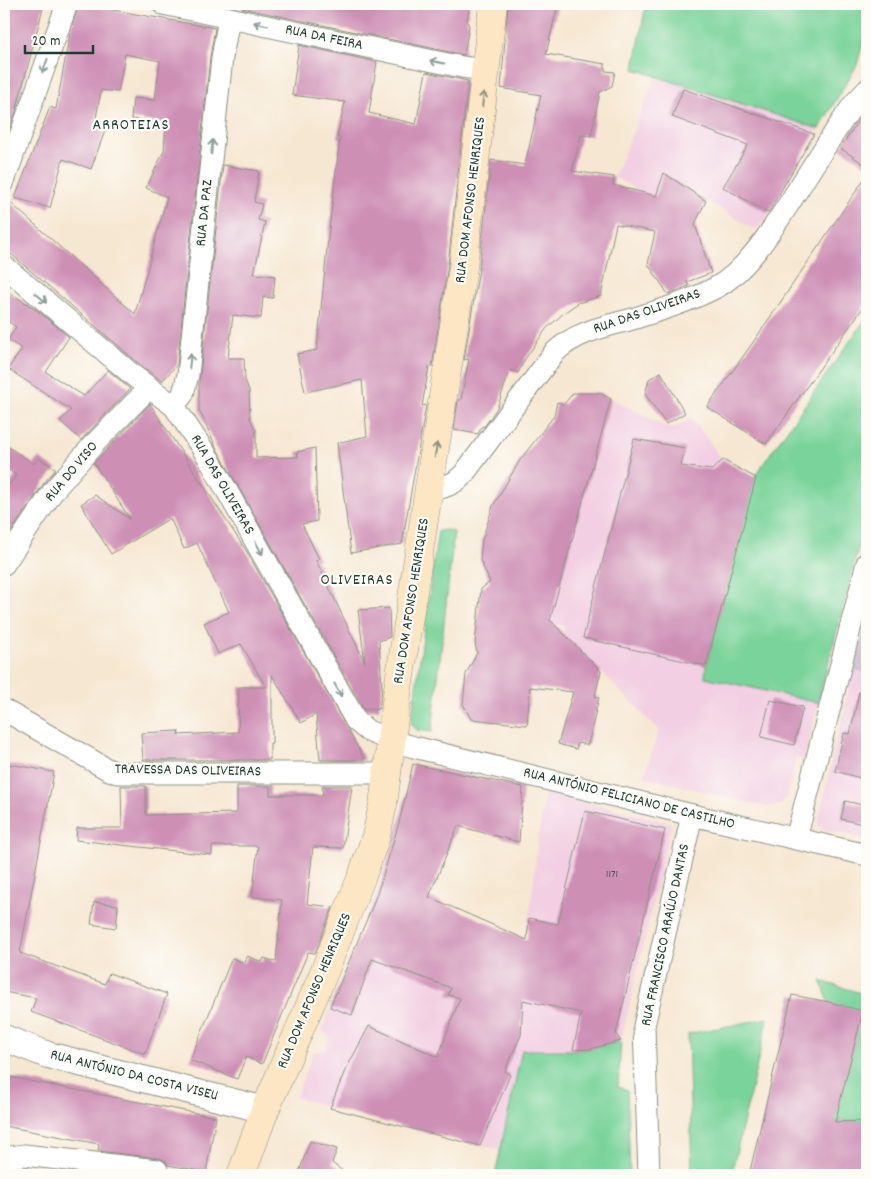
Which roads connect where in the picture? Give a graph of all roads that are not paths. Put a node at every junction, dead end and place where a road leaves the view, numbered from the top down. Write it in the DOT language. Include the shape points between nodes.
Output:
graph roads {
  1 [pos="67,4"];
  2 [pos="163,4"];
  3 [pos="493,4"];
  4 [pos="229,18"];
  5 [pos="486,70"];
  6 [pos="867,90"];
  7 [pos="4,181"];
  8 [pos="4,266"];
  9 [pos="149,388"];
  10 [pos="174,406"];
  11 [pos="430,489"];
  12 [pos="867,563"];
  13 [pos="4,564"];
  14 [pos="4,710"];
  15 [pos="392,741"];
  16 [pos="388,773"];
  17 [pos="692,815"];
  18 [pos="796,839"];
  19 [pos="867,855"];
  20 [pos="4,1038"];
  21 [pos="265,1110"];
  22 [pos="4,1159"];
  23 [pos="157,1170"];
  24 [pos="6,1175"];
  25 [pos="242,1175"];
  26 [pos="649,1175"];
  1 -- 7 [label="street, one-way"];
  2 -- 4 [label="street, RUA DA FEIRA"];
  3 -- 5 [label="main road, RUA DOM AFONSO HENRIQUES"];
  5 -- 4 [label="street, RUA DA FEIRA, one-way"];
  10 -- 4 [label="street, RUA DA PAZ, one-way" via="183,394 188,376"];
  11 -- 5 [label="main road, RUA DOM AFONSO HENRIQUES, one-way" via="463,267"];
  6 -- 11 [label="street, RUA DAS OLIVEIRAS" via="853,104 771,231 735,274 698,297 591,331 564,343 463,475 448,486"];
  8 -- 9 [label="street, RUA DAS OLIVEIRAS, one-way"];
  9 -- 10 [label="street, RUA DAS OLIVEIRAS"];
  9 -- 13 [label="street, RUA DO VISO" via="54,490"];
  10 -- 15 [label="street, RUA DAS OLIVEIRAS, one-way" via="208,457 356,721 368,731"];
  11 -- 15 [label="main road, RUA DOM AFONSO HENRIQUES"];
  12 -- 18 [label="street"];
  14 -- 16 [label="street, TRAVESSA DAS OLIVEIRAS" via="106,770 117,773"];
  15 -- 16 [label="main road, RUA DOM AFONSO HENRIQUES"];
  15 -- 17 [label="street, RUA ANTÓNIO FELICIANO DE CASTILHO"];
  16 -- 21 [label="main road, RUA DOM AFONSO HENRIQUES" via="376,836 362,876"];
  17 -- 18 [label="street, RUA ANTÓNIO FELICIANO DE CASTILHO"];
  17 -- 26 [label="street, RUA FRANCISCO ARAÚJO DANTAS" via="644,1026"];
  18 -- 19 [label="street, RUA ANTÓNIO FELICIANO DE CASTILHO"];
  20 -- 21 [label="street, RUA ANTÓNIO DA COSTA VISEU" via="48,1055"];
  21 -- 25 [label="main road, RUA DOM AFONSO HENRIQUES"];
  22 -- 23 [label="street" via="24,1155"];
  22 -- 24 [label="street"];
}
